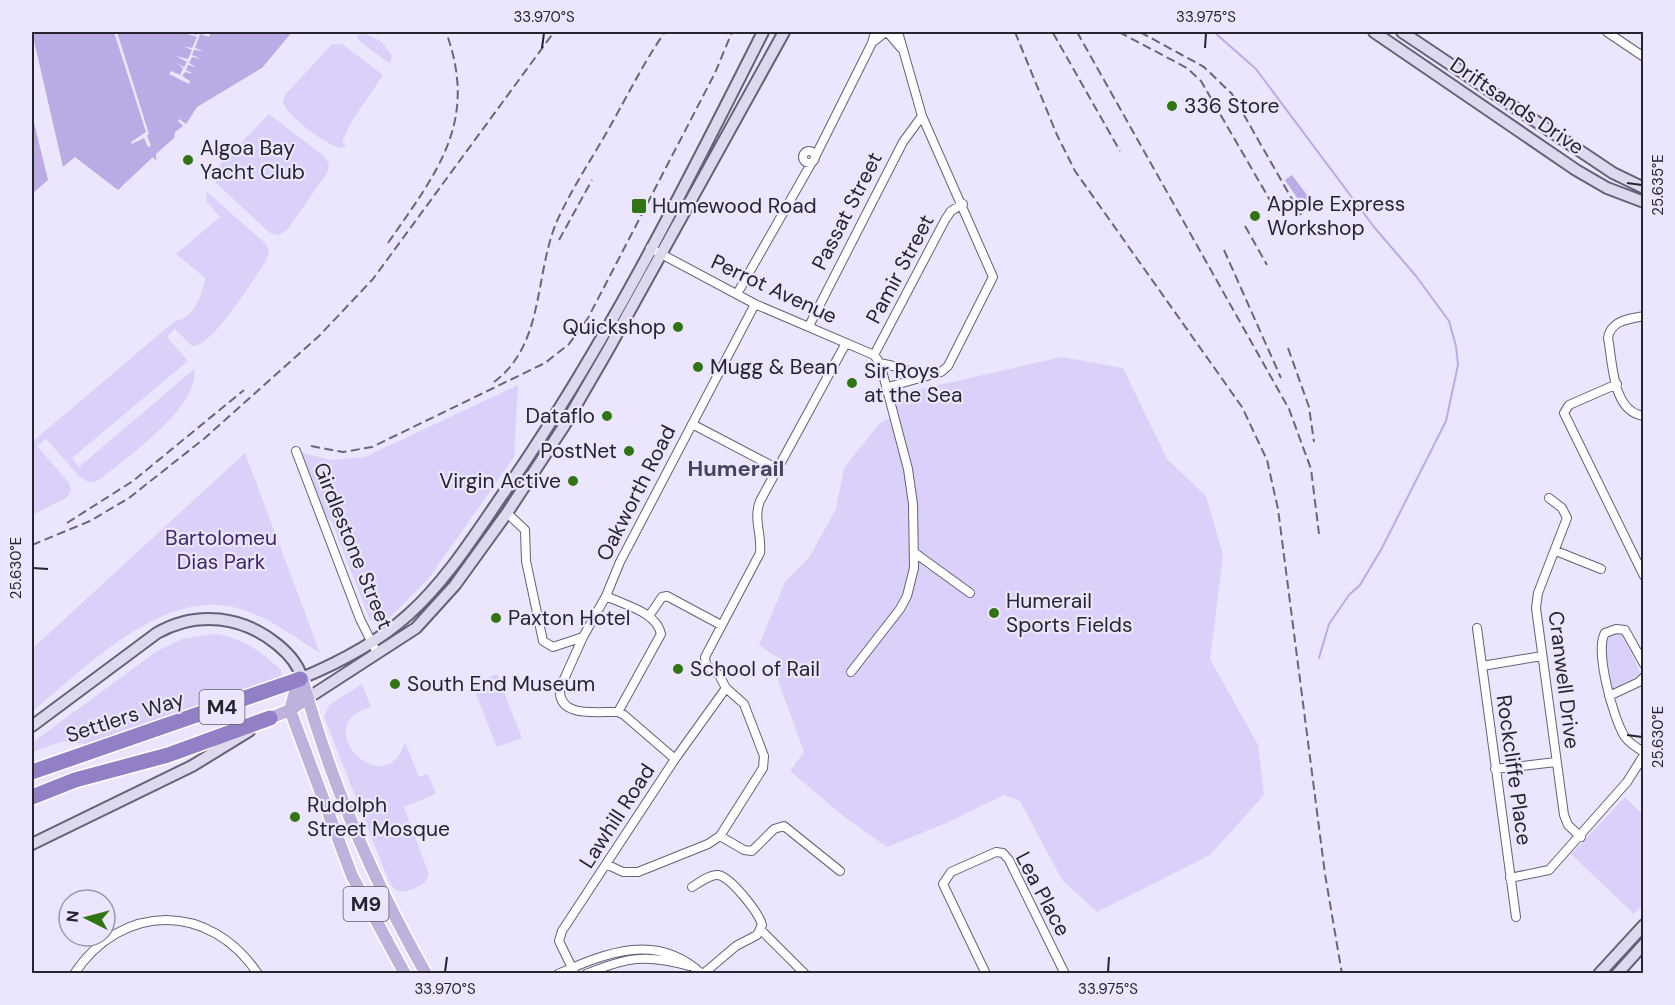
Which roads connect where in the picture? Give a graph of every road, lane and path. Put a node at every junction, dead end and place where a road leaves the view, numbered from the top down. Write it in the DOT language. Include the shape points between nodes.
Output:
graph roads {
  1 [pos="764,32"];
  2 [pos="784,32"];
  3 [pos="886,32"];
  4 [pos="1374,32"];
  5 [pos="1402,32"];
  6 [pos="1607,32"];
  7 [pos="1644,57"];
  8 [pos="922,116"];
  9 [pos="1644,188"];
  10 [pos="1644,202"];
  11 [pos="963,204"];
  12 [pos="650,248"];
  13 [pos="663,255"];
  14 [pos="737,294"];
  15 [pos="755,304"];
  16 [pos="1644,316"];
  17 [pos="809,326"];
  18 [pos="846,343"];
  19 [pos="874,356"];
  20 [pos="880,363"];
  21 [pos="920,377"];
  22 [pos="1617,384"];
  23 [pos="888,387"];
  24 [pos="1644,416"];
  25 [pos="692,424"];
  26 [pos="296,451"];
  27 [pos="778,469"];
  28 [pos="1549,498"];
  29 [pos="507,513"];
  30 [pos="1556,551"];
  31 [pos="915,553"];
  32 [pos="1641,565"];
  33 [pos="1601,569"];
  34 [pos="1644,576"];
  35 [pos="970,592"];
  36 [pos="606,596"];
  37 [pos="649,616"];
  38 [pos="721,626"];
  39 [pos="1477,628"];
  40 [pos="583,637"];
  41 [pos="371,642"];
  42 [pos="377,653"];
  43 [pos="1542,656"];
  44 [pos="1644,664"];
  45 [pos="1482,666"];
  46 [pos="851,672"];
  47 [pos="1644,677"];
  48 [pos="301,678"];
  49 [pos="726,688"];
  50 [pos="1610,696"];
  51 [pos="308,698"];
  52 [pos="290,710"];
  53 [pos="618,712"];
  54 [pos="270,718"];
  55 [pos="32,726"];
  56 [pos="1644,754"];
  57 [pos="675,759"];
  58 [pos="1556,762"];
  59 [pos="1495,769"];
  60 [pos="32,772"];
  61 [pos="32,798"];
  62 [pos="720,836"];
  63 [pos="1581,837"];
  64 [pos="32,844"];
  65 [pos="608,865"];
  66 [pos="840,871"];
  67 [pos="1510,878"];
  68 [pos="692,887"];
  69 [pos="1516,917"];
  70 [pos="1644,925"];
  71 [pos="761,930"];
  72 [pos="1644,944"];
  73 [pos="574,970"];
  74 [pos="700,972"];
  75 [pos="74,974"];
  76 [pos="258,974"];
  77 [pos="405,974"];
  78 [pos="426,974"];
  79 [pos="558,974"];
  80 [pos="586,974"];
  81 [pos="805,974"];
  82 [pos="986,974"];
  83 [pos="1065,974"];
  84 [pos="1599,974"];
  85 [pos="1617,974"];
  1 -- 12 [label="main road, M4"];
  2 -- 13 [label="main road"];
  3 -- 8 [label="street" via="902,49"];
  3 -- 14 [label="street" via="872,43"];
  4 -- 10 [label="main road, Driftsands Drive" via="1576,170 1607,188"];
  5 -- 9 [label="main road, Driftsands Drive" via="1613,173"];
  6 -- 7 [label="street"];
  8 -- 11 [label="street"];
  8 -- 17 [label="street, Passat Street" via="908,132"];
  11 -- 19 [label="street, Pamir Street" via="945,220"];
  11 -- 21 [label="street" via="993,277 951,362 940,372"];
  12 -- 13 [label="street, Perrot Avenue"];
  12 -- 41 [label="main road, M4" via="553,419 483,524 427,597"];
  13 -- 14 [label="street, Perrot Avenue"];
  13 -- 29 [label="main road" via="564,426"];
  14 -- 15 [label="street, Perrot Avenue"];
  15 -- 17 [label="street, Perrot Avenue"];
  15 -- 25 [label="street, Oakworth Road"];
  16 -- 22 [label="street" via="1620,322 1609,332"];
  17 -- 18 [label="street, Perrot Avenue"];
  18 -- 19 [label="street, Perrot Avenue"];
  18 -- 27 [label="street"];
  19 -- 20 [label="street, Perrot Avenue"];
  20 -- 21 [label="street"];
  20 -- 23 [label="street, Perrot Avenue"];
  21 -- 23 [label="street"];
  22 -- 24 [label="street" via="1628,411"];
  22 -- 32 [label="street" via="1567,407 1564,413"];
  23 -- 31 [label="street, Perrot Avenue" via="914,504"];
  25 -- 27 [label="street"];
  25 -- 36 [label="street, Oakworth Road"];
  26 -- 41 [label="street, Girdlestone Street"];
  27 -- 38 [label="street" via="756,511 760,552"];
  28 -- 30 [label="street, Cranwell Drive" via="1567,518"];
  29 -- 40 [label="street" via="525,530 525,561 543,641 553,647"];
  29 -- 42 [label="main road" via="437,608 416,628"];
  30 -- 33 [label="street"];
  30 -- 43 [label="street, Cranwell Drive" via="1536,600"];
  31 -- 35 [label="street"];
  31 -- 46 [label="street, Perrot Avenue" via="907,596"];
  32 -- 34 [label="street"];
  36 -- 37 [label="street"];
  36 -- 40 [label="street, Oakworth Road"];
  37 -- 38 [label="street" via="662,597 668,596"];
  37 -- 53 [label="street" via="660,630 659,641"];
  38 -- 49 [label="street" via="705,660"];
  39 -- 45 [label="street, Rockcliffe Place"];
  40 -- 53 [label="street, Oakworth Road" via="560,688 561,701 577,712"];
  41 -- 42 [label="street, Girdlestone Street"];
  41 -- 48 [label="main road, M4"];
  42 -- 51 [label="main road"];
  43 -- 45 [label="street"];
  43 -- 58 [label="street, Cranwell Drive"];
  44 -- 50 [label="street" via="1625,630 1608,631 1601,645"];
  45 -- 59 [label="street, Rockcliffe Place"];
  47 -- 50 [label="street"];
  48 -- 51 [label="main road, M9"];
  48 -- 52 [label="main road"];
  48 -- 55 [label="main road" via="293,659 258,631 226,620 190,620 158,633"];
  48 -- 60 [label="highway, Settlers Way / M4"];
  49 -- 57 [label="street, Lawhill Road"];
  49 -- 62 [label="street" via="744,704 764,764"];
  50 -- 56 [label="street" via="1626,738"];
  51 -- 52 [label="main road"];
  51 -- 78 [label="main road, M9" via="373,875"];
  52 -- 54 [label="main road"];
  52 -- 77 [label="main road, M9" via="352,876"];
  53 -- 57 [label="street" via="630,718"];
  54 -- 61 [label="highway, M4" via="177,752 75,780"];
  54 -- 64 [label="main road" via="192,766"];
  56 -- 63 [label="street" via="1627,782"];
  57 -- 65 [label="street, Lawhill Road"];
  58 -- 59 [label="street"];
  58 -- 63 [label="street, Cranwell Drive" via="1565,820"];
  59 -- 67 [label="street, Rockcliffe Place"];
  62 -- 65 [label="street" via="638,872 623,872"];
  62 -- 66 [label="street" via="752,851 774,829 784,826"];
  63 -- 67 [label="street" via="1549,870"];
  65 -- 73 [label="street, Lawhill Road" via="560,935 560,944"];
  67 -- 69 [label="street, Rockcliffe Place"];
  68 -- 71 [label="street" via="715,876 726,878 756,910"];
  70 -- 84 [label="main road"];
  71 -- 74 [label="street"];
  71 -- 81 [label="street"];
  72 -- 85 [label="main road"];
  73 -- 74 [label="street" via="619,951 644,948 679,956"];
  73 -- 79 [label="street"];
  74 -- 80 [label="street" via="643,957 623,959"];
  75 -- 76 [label="street" via="102,942 127,927 177,920 202,924 233,943"];
  82 -- 83 [label="street, Lea Place" via="943,884 951,872 996,852 1009,860"];
}
